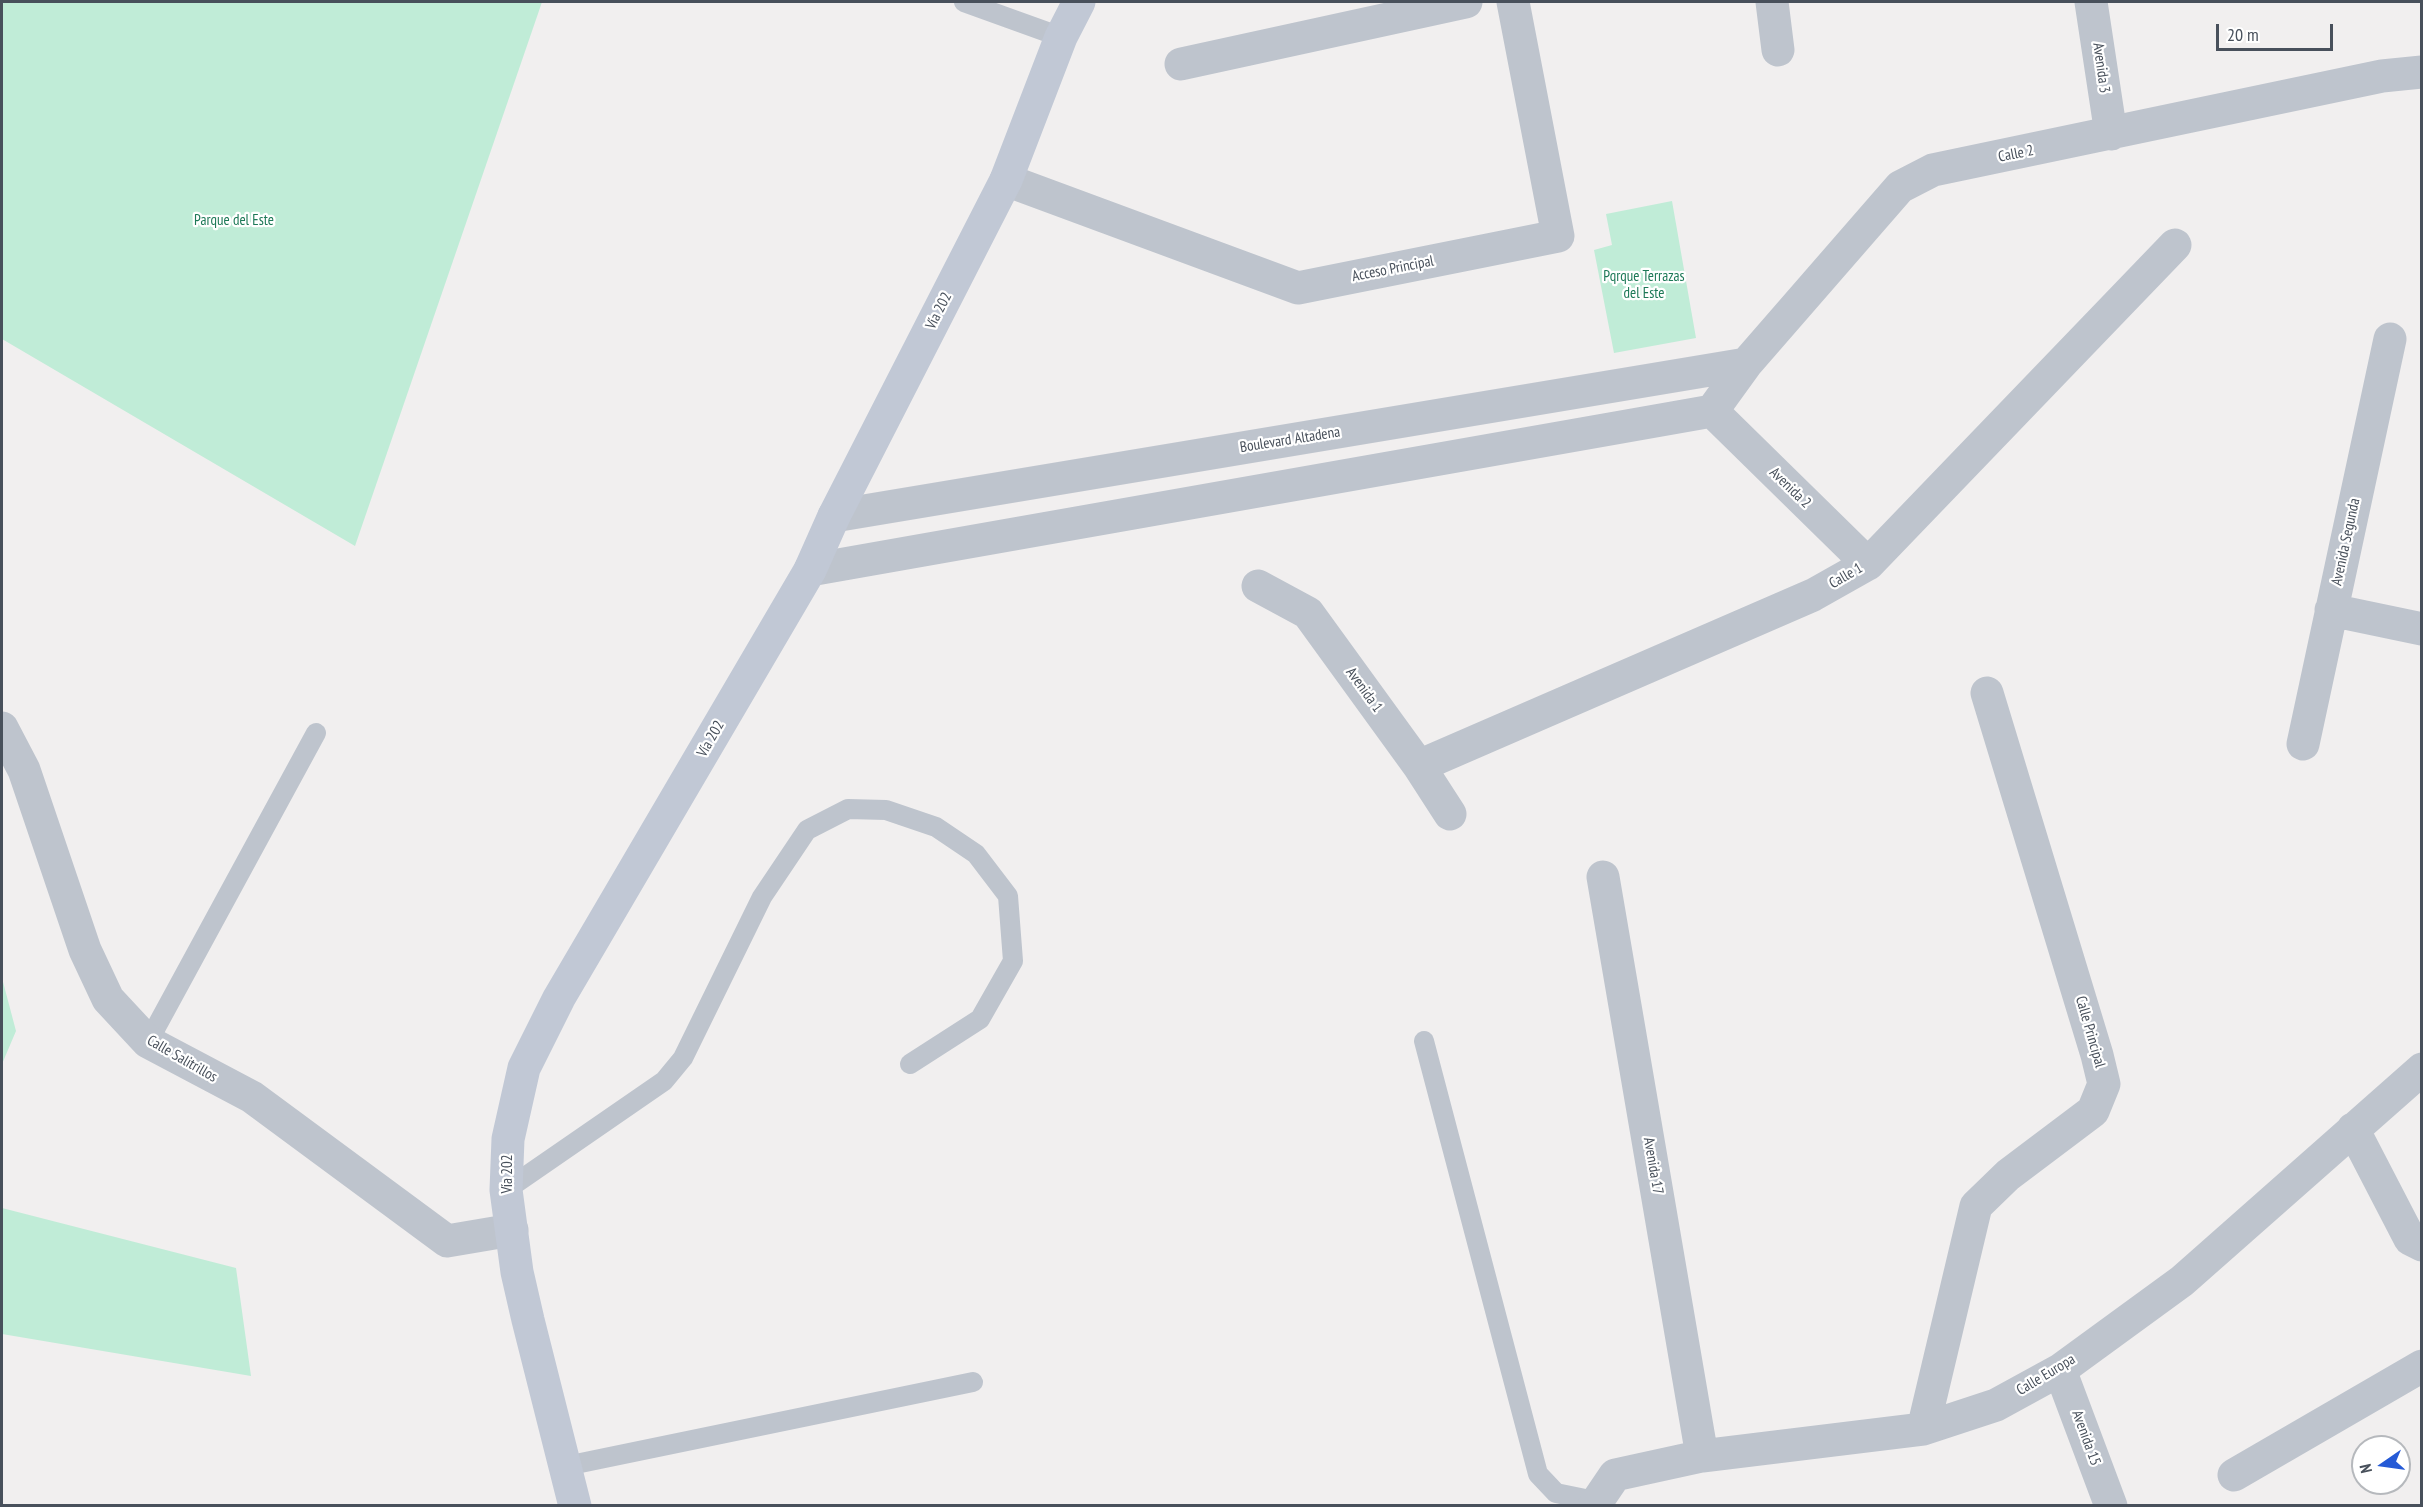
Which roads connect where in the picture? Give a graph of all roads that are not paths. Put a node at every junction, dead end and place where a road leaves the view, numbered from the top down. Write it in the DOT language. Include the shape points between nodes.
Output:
graph roads {
  1 [pos="964,2"];
  2 [pos="1079,2"];
  3 [pos="1466,2"];
  4 [pos="1513,2"];
  5 [pos="1772,2"];
  6 [pos="2091,2"];
  7 [pos="1061,37"];
  8 [pos="1778,50"];
  9 [pos="1181,64"];
  10 [pos="2421,72"];
  11 [pos="2111,134"];
  12 [pos="1006,180"];
  13 [pos="2175,245"];
  14 [pos="2390,339"];
  15 [pos="1746,364"];
  16 [pos="1712,411"];
  17 [pos="1387,423"];
  18 [pos="1395,467"];
  19 [pos="1078,475"];
  20 [pos="834,516"];
  21 [pos="1086,522"];
  22 [pos="1868,564"];
  23 [pos="810,570"];
  24 [pos="1258,586"];
  25 [pos="2331,610"];
  26 [pos="2421,629"];
  27 [pos="1987,693"];
  28 [pos="2,728"];
  29 [pos="316,733"];
  30 [pos="2303,744"];
  31 [pos="1419,766"];
  32 [pos="1450,814"];
  33 [pos="1604,877"];
  34 [pos="1424,1041"];
  35 [pos="148,1042"];
  36 [pos="910,1064"];
  37 [pos="2417,1085"];
  38 [pos="2353,1129"];
  39 [pos="506,1190"];
  40 [pos="512,1230"];
  41 [pos="2421,1245"];
  42 [pos="2421,1366"];
  43 [pos="2060,1370"];
  44 [pos="973,1382"];
  45 [pos="1923,1429"];
  46 [pos="1702,1456"];
  47 [pos="566,1466"];
  48 [pos="2234,1475"];
  49 [pos="1594,1503"];
  50 [pos="575,1506"];
  51 [pos="2111,1506"];
  1 -- 7 [label="lane"];
  2 -- 7 [label="main road, Vía 202"];
  3 -- 9 [label="street"];
  4 -- 12 [label="street, Acceso Principal" via="1558,236 1298,288"];
  5 -- 8 [label="street"];
  6 -- 11 [label="street, Avenida 3"];
  7 -- 12 [label="main road, Vía 202"];
  10 -- 11 [label="street, Calle 2" via="2382,76"];
  11 -- 15 [label="street, Calle 2" via="1933,170 1900,187"];
  12 -- 20 [label="main road, Vía 202"];
  13 -- 22 [label="street, Calle 1"];
  14 -- 25 [label="street, Avenida Segunda"];
  15 -- 16 [label="street, Calle 2"];
  15 -- 17 [label="street, Boulevard Altadena"];
  16 -- 18 [label="street"];
  16 -- 22 [label="street, Avenida 2"];
  17 -- 18 [label="street"];
  17 -- 19 [label="street, Boulevard Altadena"];
  18 -- 21 [label="street"];
  19 -- 20 [label="street, Boulevard Altadena"];
  19 -- 21 [label="street"];
  20 -- 23 [label="main road, Vía 202"];
  21 -- 23 [label="street"];
  22 -- 31 [label="street, Calle 1" via="1813,595"];
  23 -- 39 [label="main road, Vía 202" via="559,998 524,1068 508,1140"];
  24 -- 31 [label="street, Avenida 1" via="1308,613"];
  25 -- 26 [label="street"];
  25 -- 30 [label="street, Avenida Segunda"];
  27 -- 45 [label="street, Calle Principal" via="2104,1084 2093,1111 2008,1175 1976,1206"];
  28 -- 35 [label="street, Calle Salitrillos" via="24,770 85,950 108,999"];
  29 -- 35 [label="lane"];
  31 -- 32 [label="street, Avenida 1"];
  33 -- 46 [label="street, Avenida 17"];
  34 -- 49 [label="lane" via="1538,1474 1556,1493"];
  35 -- 40 [label="street, Calle Salitrillos" via="252,1097 447,1241"];
  36 -- 39 [label="lane" via="980,1019 1013,961 1008,896 976,854 936,827 886,810 848,809 807,831 769,888 683,1058 664,1081"];
  37 -- 38 [label="street, Calle Europa"];
  38 -- 41 [label="street" via="2410,1239"];
  38 -- 43 [label="street, Calle Europa" via="2182,1281"];
  39 -- 40 [label="main road, Vía 202"];
  40 -- 47 [label="main road, Vía 202" via="528,1320"];
  42 -- 48 [label="street"];
  43 -- 45 [label="street, Calle Europa" via="1996,1405"];
  43 -- 51 [label="street, Avenida 15"];
  44 -- 47 [label="lane"];
  45 -- 46 [label="street, Calle Europa"];
  46 -- 49 [label="street, Calle Europa" via="1615,1474"];
  47 -- 50 [label="main road, Vía 202"];
}
